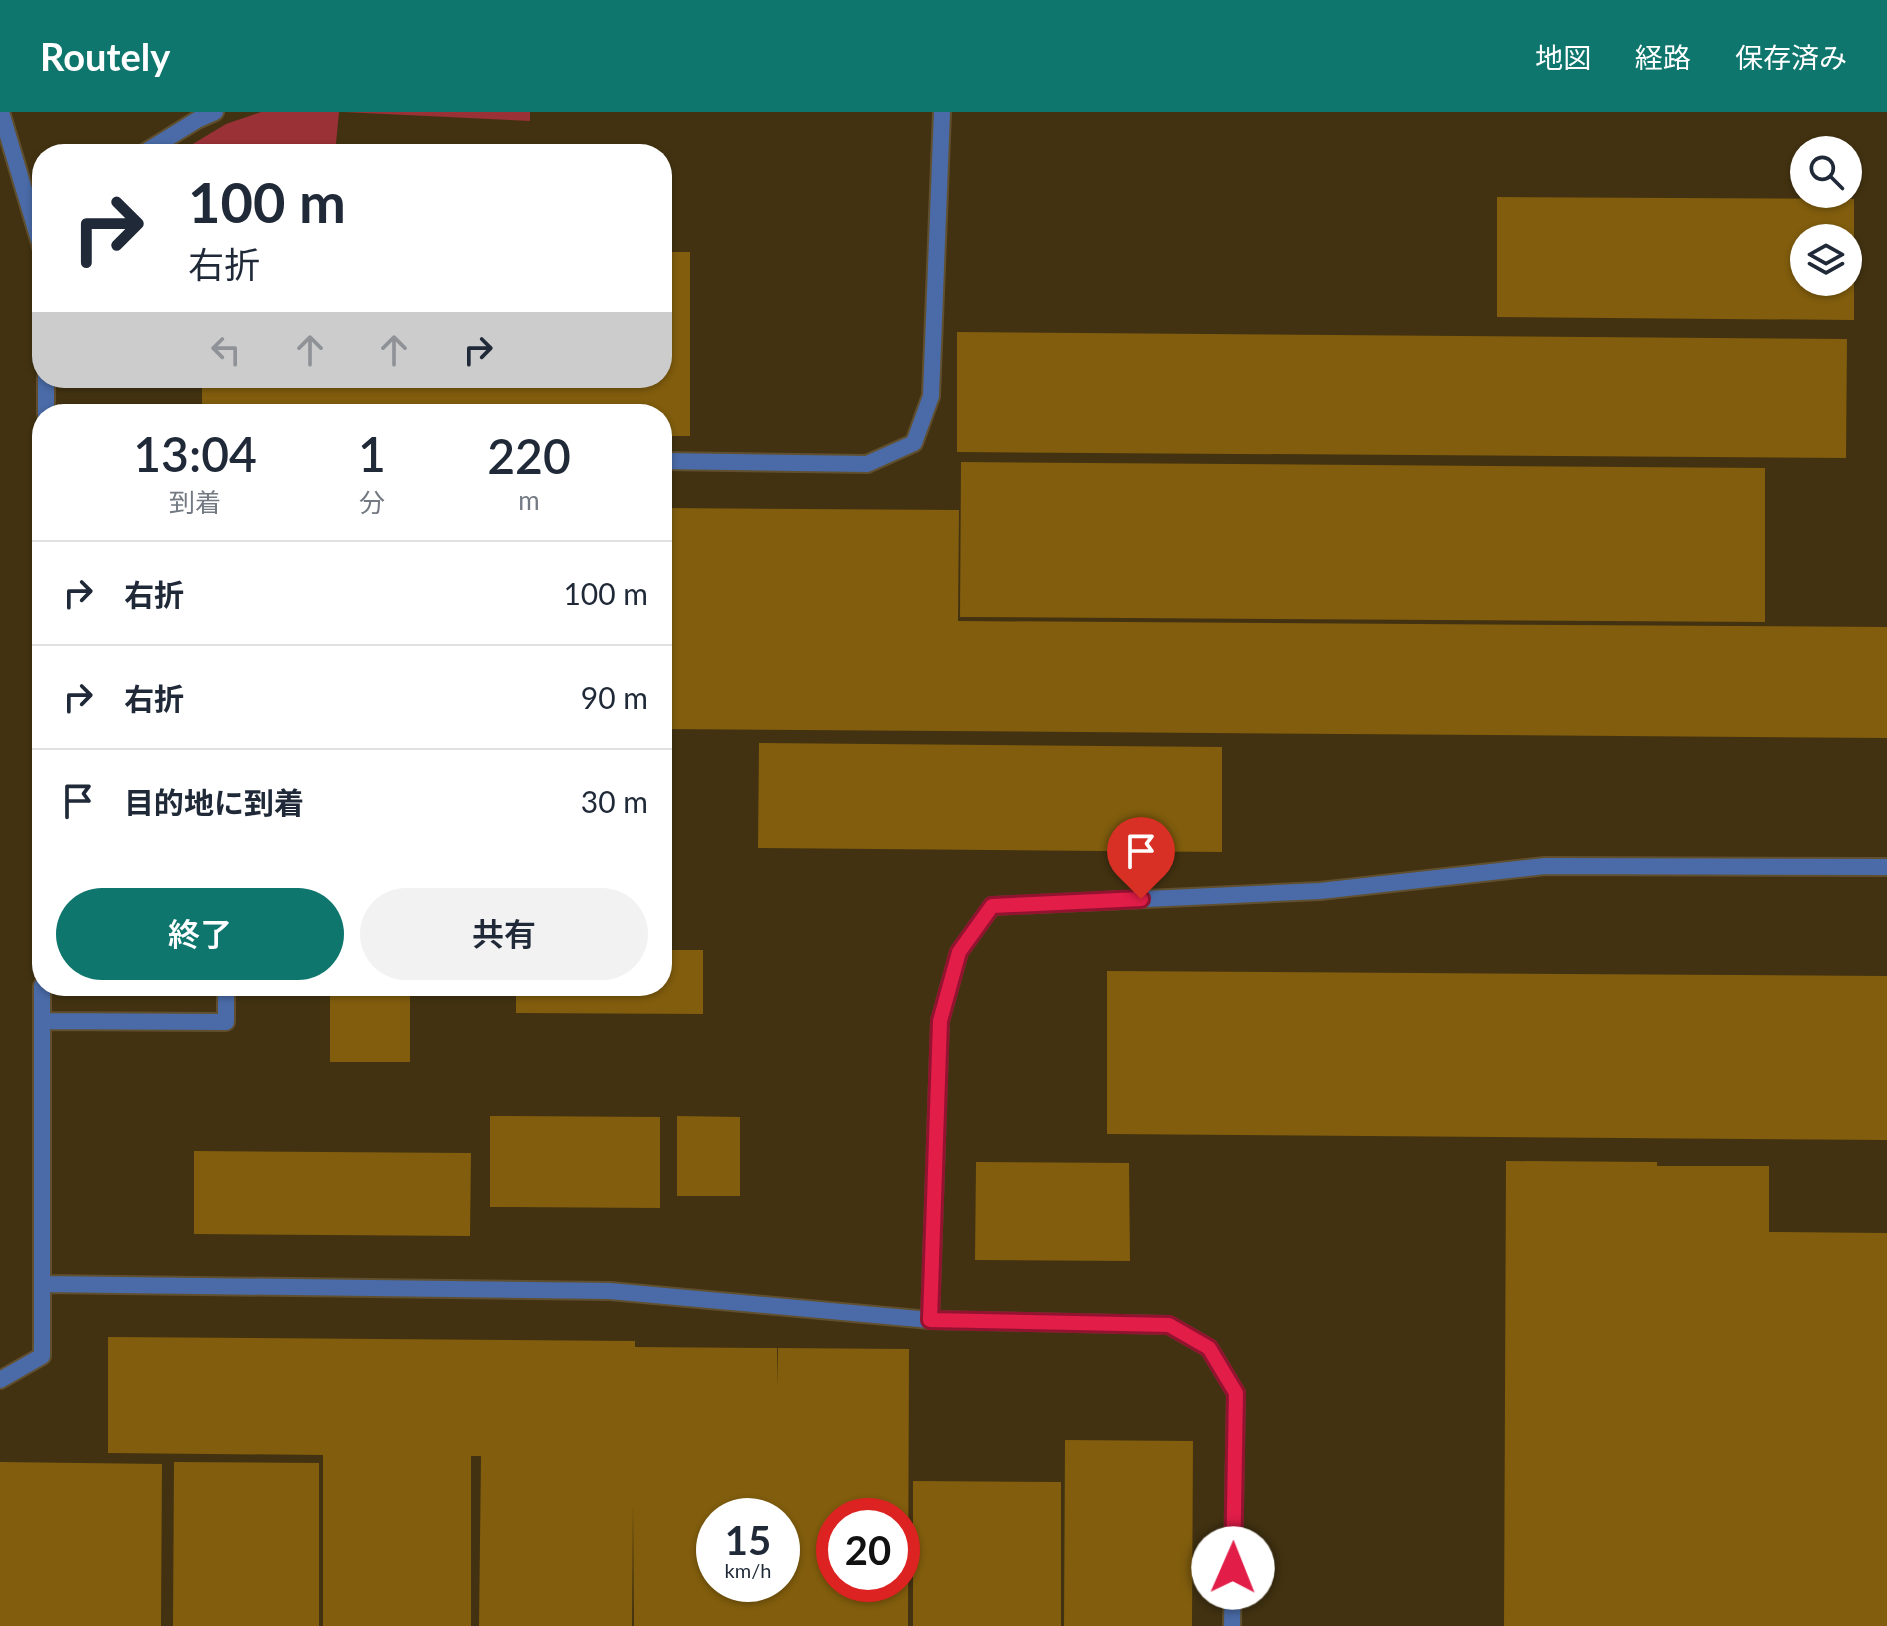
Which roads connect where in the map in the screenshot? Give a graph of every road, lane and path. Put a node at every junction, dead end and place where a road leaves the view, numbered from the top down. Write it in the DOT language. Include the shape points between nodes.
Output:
graph roads {
  1 [pos="1,112"];
  2 [pos="11,112"];
  3 [pos="215,112"];
  4 [pos="942,112"];
  5 [pos="4,134"];
  6 [pos="158,144"];
  7 [pos="32,219"];
  8 [pos="672,461"];
  9 [pos="1887,867"];
  10 [pos="42,996"];
  11 [pos="226,996"];
  12 [pos="42,1021"];
  13 [pos="42,1284"];
  14 [pos="930,1320"];
  15 [pos="0,1380"];
  16 [pos="1232,1626"];
  1 -- 5 [label="lane"];
  2 -- 5 [label="lane"];
  3 -- 6 [label="lane"];
  4 -- 8 [label="lane" via="931,396 914,443 867,464"];
  5 -- 7 [label="lane"];
  9 -- 14 [label="lane" via="1545,866 1320,891 992,906 959,952 940,1021"];
  10 -- 12 [label="lane"];
  11 -- 12 [label="lane" via="226,1022"];
  12 -- 13 [label="lane"];
  13 -- 14 [label="lane" via="610,1291"];
  13 -- 15 [label="lane" via="42,1356"];
  14 -- 16 [label="lane" via="1169,1325 1209,1348 1236,1393"];
}
